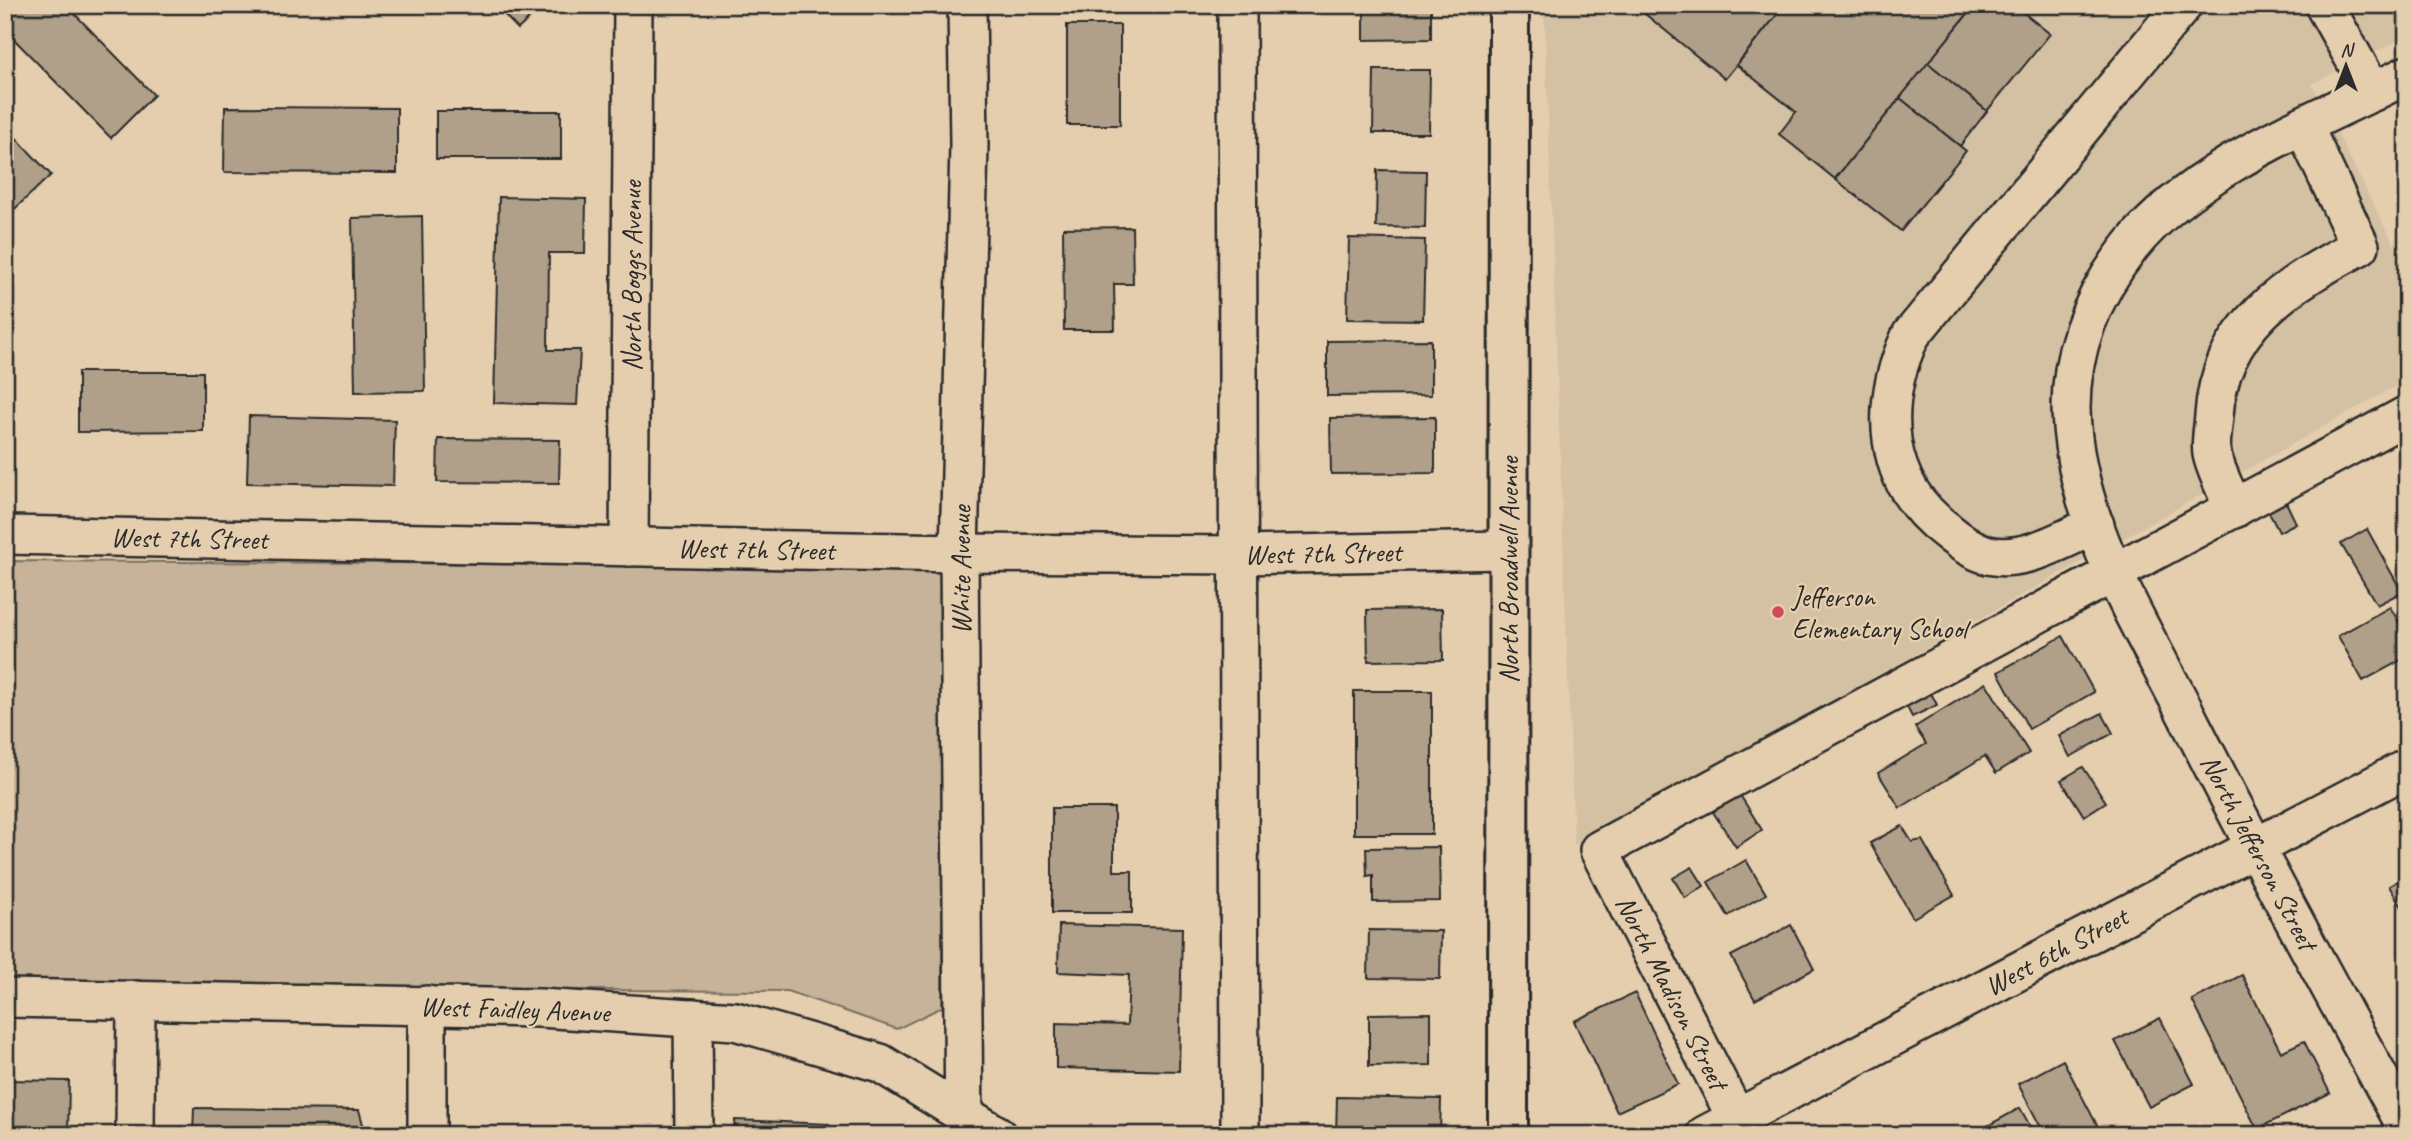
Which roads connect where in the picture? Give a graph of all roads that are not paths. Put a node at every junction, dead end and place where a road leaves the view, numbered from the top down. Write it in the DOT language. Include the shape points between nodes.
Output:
graph roads {
  1 [pos="633,5"];
  2 [pos="967,5"];
  3 [pos="1237,5"];
  4 [pos="1509,5"];
  5 [pos="2183,5"];
  6 [pos="2324,5"];
  7 [pos="2407,75"];
  8 [pos="2373,92"];
  9 [pos="2304,127"];
  10 [pos="2407,415"];
  11 [pos="2234,509"];
  12 [pos="2095,525"];
  13 [pos="5,535"];
  14 [pos="629,547"];
  15 [pos="1507,550"];
  16 [pos="959,553"];
  17 [pos="1238,555"];
  18 [pos="2115,574"];
  19 [pos="2407,768"];
  20 [pos="2254,848"];
  21 [pos="5,998"];
  22 [pos="136,1000"];
  23 [pos="427,1005"];
  24 [pos="693,1018"];
  25 [pos="964,1124"];
  26 [pos="1740,1126"];
  27 [pos="2401,1127"];
  28 [pos="135,1135"];
  29 [pos="427,1135"];
  30 [pos="694,1135"];
  31 [pos="997,1135"];
  32 [pos="1240,1135"];
  33 [pos="1508,1135"];
  34 [pos="1704,1135"];
  1 -- 14 [label="street, North Boggs Avenue"];
  2 -- 16 [label="street, White Avenue" via="969,145"];
  3 -- 17 [label="street"];
  4 -- 15 [label="main road, North Broadwell Avenue"];
  5 -- 12 [label="street" via="1911,335 1896,367 1892,444 1904,484 1926,516 1962,542 1993,556 2030,552"];
  6 -- 8 [label="street"];
  7 -- 8 [label="street"];
  8 -- 9 [label="street"];
  9 -- 11 [label="street" via="2360,246 2309,273 2268,303 2237,340 2215,395 2212,453"];
  9 -- 12 [label="street" via="2215,173 2166,209 2130,247 2087,318 2073,363 2071,411 2078,466"];
  10 -- 11 [label="street"];
  11 -- 18 [label="street"];
  12 -- 18 [label="street"];
  13 -- 14 [label="street, West 7th Street"];
  14 -- 16 [label="street, West 7th Street"];
  15 -- 17 [label="street, West 7th Street"];
  15 -- 33 [label="main road, North Broadwell Avenue"];
  16 -- 17 [label="street, West 7th Street"];
  16 -- 25 [label="street, White Avenue"];
  17 -- 32 [label="street"];
  18 -- 20 [label="street, North Jefferson Street"];
  18 -- 26 [label="street, North Madison Street" via="1599,850"];
  19 -- 20 [label="street, West 6th Street"];
  20 -- 26 [label="street, West 6th Street"];
  20 -- 27 [label="street, North Jefferson Street"];
  21 -- 22 [label="street, West Faidley Avenue"];
  22 -- 23 [label="street, West Faidley Avenue"];
  22 -- 28 [label="street"];
  23 -- 24 [label="street, West Faidley Avenue"];
  23 -- 29 [label="street"];
  24 -- 25 [label="street, West Faidley Avenue" via="735,1021 880,1062"];
  24 -- 30 [label="street"];
  25 -- 31 [label="street, West Faidley Avenue"];
  26 -- 34 [label="street, West 6th Street"];
}
